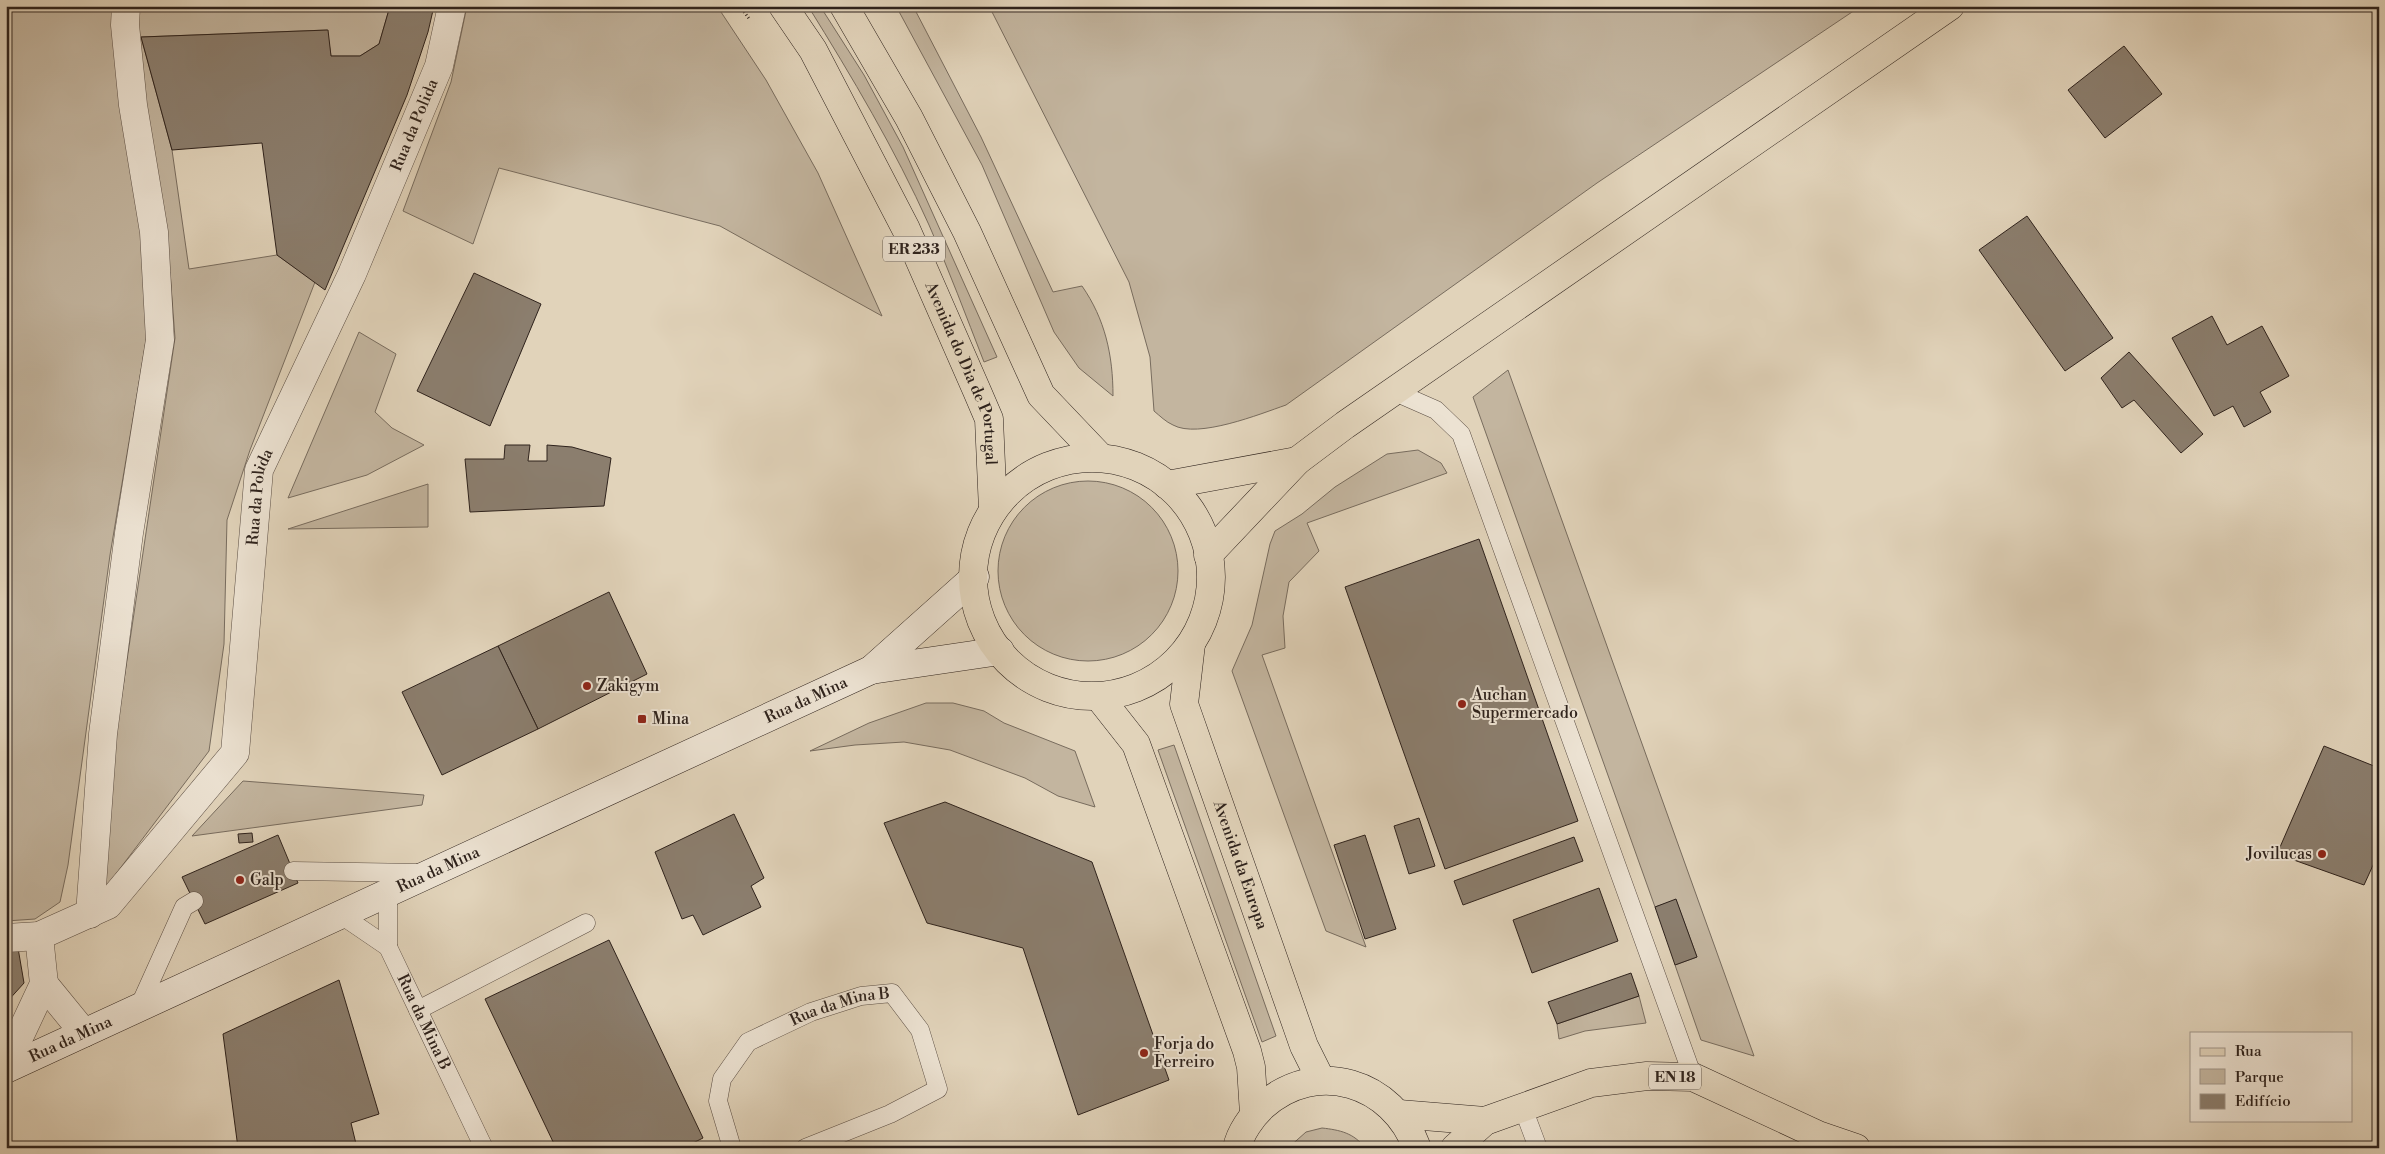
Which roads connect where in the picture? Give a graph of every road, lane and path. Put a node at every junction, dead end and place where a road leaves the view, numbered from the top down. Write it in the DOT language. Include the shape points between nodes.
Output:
graph roads {
  1 [pos="126,6"];
  2 [pos="452,6"];
  3 [pos="783,6"];
  4 [pos="844,6"];
  5 [pos="1950,6"];
  6 [pos="1395,392"];
  7 [pos="1100,457"];
  8 [pos="1297,461"];
  9 [pos="1167,485"];
  10 [pos="993,510"];
  11 [pos="1208,556"];
  12 [pos="975,577"];
  13 [pos="1191,644"];
  14 [pos="1000,651"];
  15 [pos="871,670"];
  16 [pos="1099,697"];
  17 [pos="293,871"];
  18 [pos="434,873"];
  19 [pos="388,895"];
  20 [pos="194,901"];
  21 [pos="90,914"];
  22 [pos="341,914"];
  23 [pos="586,923"];
  24 [pos="39,936"];
  25 [pos="6,938"];
  26 [pos="388,947"];
  27 [pos="44,984"];
  28 [pos="139,1007"];
  29 [pos="418,1010"];
  30 [pos="84,1032"];
  31 [pos="6,1065"];
  32 [pos="6,1069"];
  33 [pos="1693,1077"];
  34 [pos="1321,1080"];
  35 [pos="1523,1108"];
  36 [pos="1254,1114"];
  37 [pos="1399,1114"];
  38 [pos="1485,1121"];
  39 [pos="484,1148"];
  40 [pos="732,1148"];
  41 [pos="805,1148"];
  42 [pos="1237,1148"];
  43 [pos="1417,1148"];
  44 [pos="1455,1148"];
  45 [pos="1538,1148"];
  46 [pos="1856,1148"];
  1 -- 21 [label="street" via="133,105 154,232 160,340 129,533 103,734"];
  2 -- 21 [label="street, Rua da Polida" via="439,66 368,238 259,470 235,753 108,906"];
  3 -- 10 [label="main road, Avenida do Dia de Portugal / ER 233" via="813,50 906,229 989,419"];
  4 -- 7 [label="main road, ER 233" via="909,118 963,223 1040,395"];
  5 -- 6 [label="main road"];
  6 -- 8 [label="main road"];
  6 -- 33 [label="lane" via="1436,410 1461,434"];
  7 -- 9 [label="main road" via="1129,463 1162,479"];
  7 -- 10 [label="main road" via="1046,466 1017,484"];
  8 -- 9 [label="main road"];
  8 -- 11 [label="main road"];
  9 -- 11 [label="main road" via="1193,513 1205,538"];
  10 -- 12 [label="main road" via="974,554"];
  11 -- 13 [label="main road" via="1211,571 1206,612"];
  12 -- 14 [label="main road" via="976,605 988,637"];
  12 -- 15 [label="street"];
  13 -- 16 [label="main road" via="1173,664 1142,686"];
  13 -- 34 [label="main road, Avenida da Europa" via="1184,704 1304,1046"];
  14 -- 15 [label="street"];
  14 -- 16 [label="main road" via="1013,667 1043,687"];
  15 -- 18 [label="street, Rua da Mina"];
  16 -- 36 [label="main road" via="1136,744 1247,1051"];
  17 -- 18 [label="lane"];
  18 -- 19 [label="street, Rua da Mina"];
  19 -- 22 [label="street, Rua da Mina"];
  19 -- 26 [label="lane"];
  20 -- 28 [label="lane" via="184,907"];
  21 -- 24 [label="street, Rua da Polida"];
  22 -- 26 [label="lane, Rua da Mina B"];
  22 -- 28 [label="street, Rua da Mina"];
  23 -- 29 [label="lane"];
  24 -- 25 [label="street, Rua da Polida"];
  24 -- 27 [label="street"];
  26 -- 29 [label="lane, Rua da Mina B"];
  27 -- 30 [label="street"];
  27 -- 31 [label="street"];
  28 -- 30 [label="street, Rua da Mina"];
  29 -- 39 [label="lane, Rua da Mina B"];
  30 -- 32 [label="street, Rua da Mina"];
  33 -- 35 [label="main road, EN 18" via="1647,1076 1591,1084"];
  33 -- 46 [label="main road, EN 18" via="1818,1135"];
  34 -- 36 [label="main road" via="1296,1086 1273,1097"];
  34 -- 37 [label="main road" via="1360,1086"];
  35 -- 38 [label="main road, EN 18"];
  35 -- 45 [label="lane"];
  36 -- 42 [label="main road"];
  37 -- 38 [label="main road, EN 18"];
  37 -- 43 [label="main road" via="1412,1133"];
  38 -- 44 [label="main road, EN 18"];
  40 -- 41 [label="lane, Rua da Mina B" via="718,1101 722,1080 748,1042 811,1012 861,996 892,993 920,1030 938,1089 890,1114"];
}
